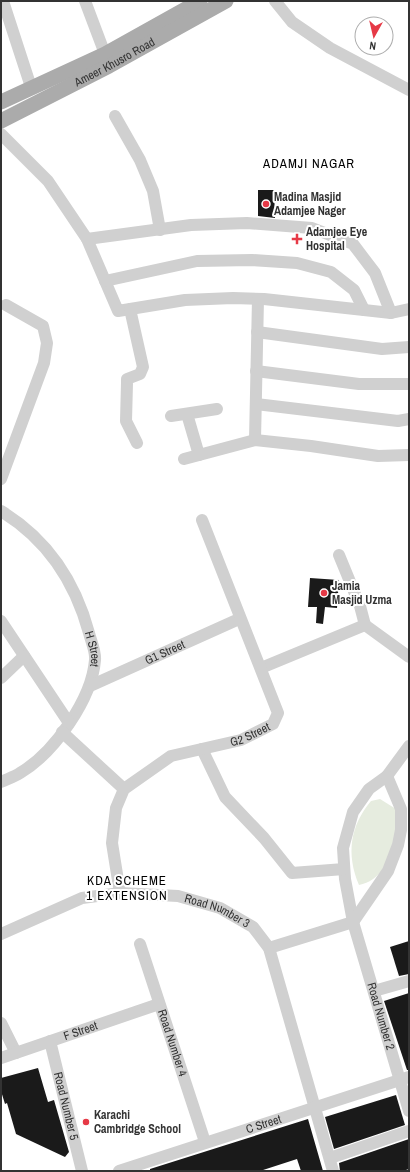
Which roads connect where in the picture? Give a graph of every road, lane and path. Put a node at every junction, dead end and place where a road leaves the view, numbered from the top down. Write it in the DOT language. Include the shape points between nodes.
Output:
graph roads {
  1 [pos="3,1"];
  2 [pos="85,1"];
  3 [pos="200,1"];
  4 [pos="226,1"];
  5 [pos="275,1"];
  6 [pos="104,54"];
  7 [pos="32,87"];
  8 [pos="409,90"];
  9 [pos="48,97"];
  10 [pos="1,102"];
  11 [pos="30,106"];
  12 [pos="115,116"];
  13 [pos="1,121"];
  14 [pos="1,134"];
  15 [pos="160,230"];
  16 [pos="87,239"];
  17 [pos="105,281"];
  18 [pos="258,299"];
  19 [pos="6,305"];
  20 [pos="130,309"];
  21 [pos="409,309"];
  22 [pos="364,310"];
  23 [pos="390,313"];
  24 [pos="257,332"];
  25 [pos="409,347"];
  26 [pos="256,371"];
  27 [pos="409,384"];
  28 [pos="256,404"];
  29 [pos="218,409"];
  30 [pos="187,414"];
  31 [pos="171,416"];
  32 [pos="409,419"];
  33 [pos="255,440"];
  34 [pos="137,443"];
  35 [pos="199,455"];
  36 [pos="409,455"];
  37 [pos="184,459"];
  38 [pos="1,479"];
  39 [pos="1,511"];
  40 [pos="202,520"];
  41 [pos="339,555"];
  42 [pos="239,619"];
  43 [pos="1,621"];
  44 [pos="365,625"];
  45 [pos="24,656"];
  46 [pos="409,656"];
  47 [pos="261,668"];
  48 [pos="1,678"];
  49 [pos="90,686"];
  50 [pos="66,728"];
  51 [pos="409,746"];
  52 [pos="202,750"];
  53 [pos="387,776"];
  54 [pos="1,782"];
  55 [pos="124,789"];
  56 [pos="344,869"];
  57 [pos="120,893"];
  58 [pos="353,922"];
  59 [pos="1,934"];
  60 [pos="140,944"];
  61 [pos="269,948"];
  62 [pos="409,981"];
  63 [pos="374,991"];
  64 [pos="159,1004"];
  65 [pos="1,1023"];
  66 [pos="50,1041"];
  67 [pos="16,1053"];
  68 [pos="1,1058"];
  69 [pos="404,1078"];
  70 [pos="314,1107"];
  71 [pos="409,1111"];
  72 [pos="409,1131"];
  73 [pos="205,1142"];
  74 [pos="330,1158"];
  75 [pos="82,1171"];
  76 [pos="118,1171"];
  77 [pos="333,1171"];
  1 -- 7 [label="street"];
  2 -- 6 [label="street"];
  3 -- 6 [label="main road, Ameer Khusro Road"];
  4 -- 9 [label="main road, Ameer Khusro Road"];
  5 -- 8 [label="street" via="292,22 330,48"];
  6 -- 7 [label="main road, Ameer Khusro Road"];
  7 -- 9 [label="main road"];
  7 -- 10 [label="main road, Ameer Khusro Road"];
  7 -- 11 [label="main road"];
  9 -- 11 [label="main road, Ameer Khusro Road"];
  11 -- 13 [label="main road, Ameer Khusro Road"];
  12 -- 15 [label="street" via="140,160 153,191"];
  14 -- 16 [label="street" via="48,181"];
  15 -- 16 [label="street"];
  15 -- 23 [label="street" via="191,225 247,223 312,228 353,244 375,273"];
  16 -- 17 [label="street"];
  17 -- 20 [label="street" via="118,311"];
  17 -- 22 [label="street" via="197,261 252,260 297,263 331,272 354,290"];
  18 -- 20 [label="street" via="185,300"];
  18 -- 22 [label="street"];
  18 -- 24 [label="street"];
  19 -- 38 [label="street" via="43,326 47,343 44,363"];
  20 -- 34 [label="street" via="143,367 140,374 127,379 126,421"];
  21 -- 23 [label="street"];
  22 -- 23 [label="street"];
  24 -- 25 [label="street" via="382,349"];
  24 -- 26 [label="street"];
  26 -- 27 [label="street" via="359,384"];
  26 -- 28 [label="street"];
  28 -- 32 [label="street" via="398,421"];
  28 -- 33 [label="street"];
  29 -- 30 [label="street"];
  30 -- 31 [label="street"];
  30 -- 35 [label="street"];
  33 -- 35 [label="street"];
  33 -- 36 [label="street" via="378,456"];
  35 -- 37 [label="street"];
  39 -- 49 [label="street, H Street" via="20,522 55,557 75,593 96,658"];
  40 -- 42 [label="street, G2 Street"];
  41 -- 44 [label="street"];
  42 -- 47 [label="street, G2 Street"];
  42 -- 49 [label="street, G1 Street"];
  43 -- 45 [label="street"];
  44 -- 46 [label="street"];
  44 -- 47 [label="street"];
  45 -- 48 [label="street"];
  45 -- 50 [label="street"];
  47 -- 52 [label="street, G2 Street" via="278,713 273,724 241,740"];
  49 -- 50 [label="street, H Street"];
  50 -- 54 [label="street, H Street" via="52,746 21,773"];
  50 -- 55 [label="street"];
  51 -- 53 [label="street, Road Number 2"];
  52 -- 55 [label="street, G2 Street" via="171,756"];
  52 -- 56 [label="street" via="225,797 264,838 292,873"];
  53 -- 56 [label="street, Road Number 2" via="369,789 353,812 343,848"];
  53 -- 58 [label="street" via="401,809 398,845 388,871"];
  55 -- 57 [label="street" via="116,808 112,843"];
  56 -- 58 [label="street, Road Number 2"];
  57 -- 59 [label="street, Road Number 3" via="82,898"];
  57 -- 61 [label="street, Road Number 3" via="178,896 220,908 253,927"];
  58 -- 61 [label="street"];
  58 -- 63 [label="street, Road Number 2"];
  60 -- 64 [label="street, Road Number 4"];
  61 -- 70 [label="street, Road Number 3"];
  62 -- 63 [label="street"];
  63 -- 69 [label="street, Road Number 2"];
  64 -- 66 [label="street, F Street"];
  64 -- 73 [label="street, Road Number 4"];
  65 -- 67 [label="street"];
  66 -- 67 [label="street, F Street"];
  66 -- 75 [label="street, Road Number 5"];
  67 -- 68 [label="street, F Street"];
  69 -- 70 [label="street, C Street"];
  69 -- 71 [label="street, Road Number 2"];
  70 -- 73 [label="street, C Street"];
  70 -- 74 [label="street, Road Number 3"];
  72 -- 74 [label="street"];
  73 -- 76 [label="street, C Street"];
  74 -- 77 [label="street, Road Number 3"];
}
